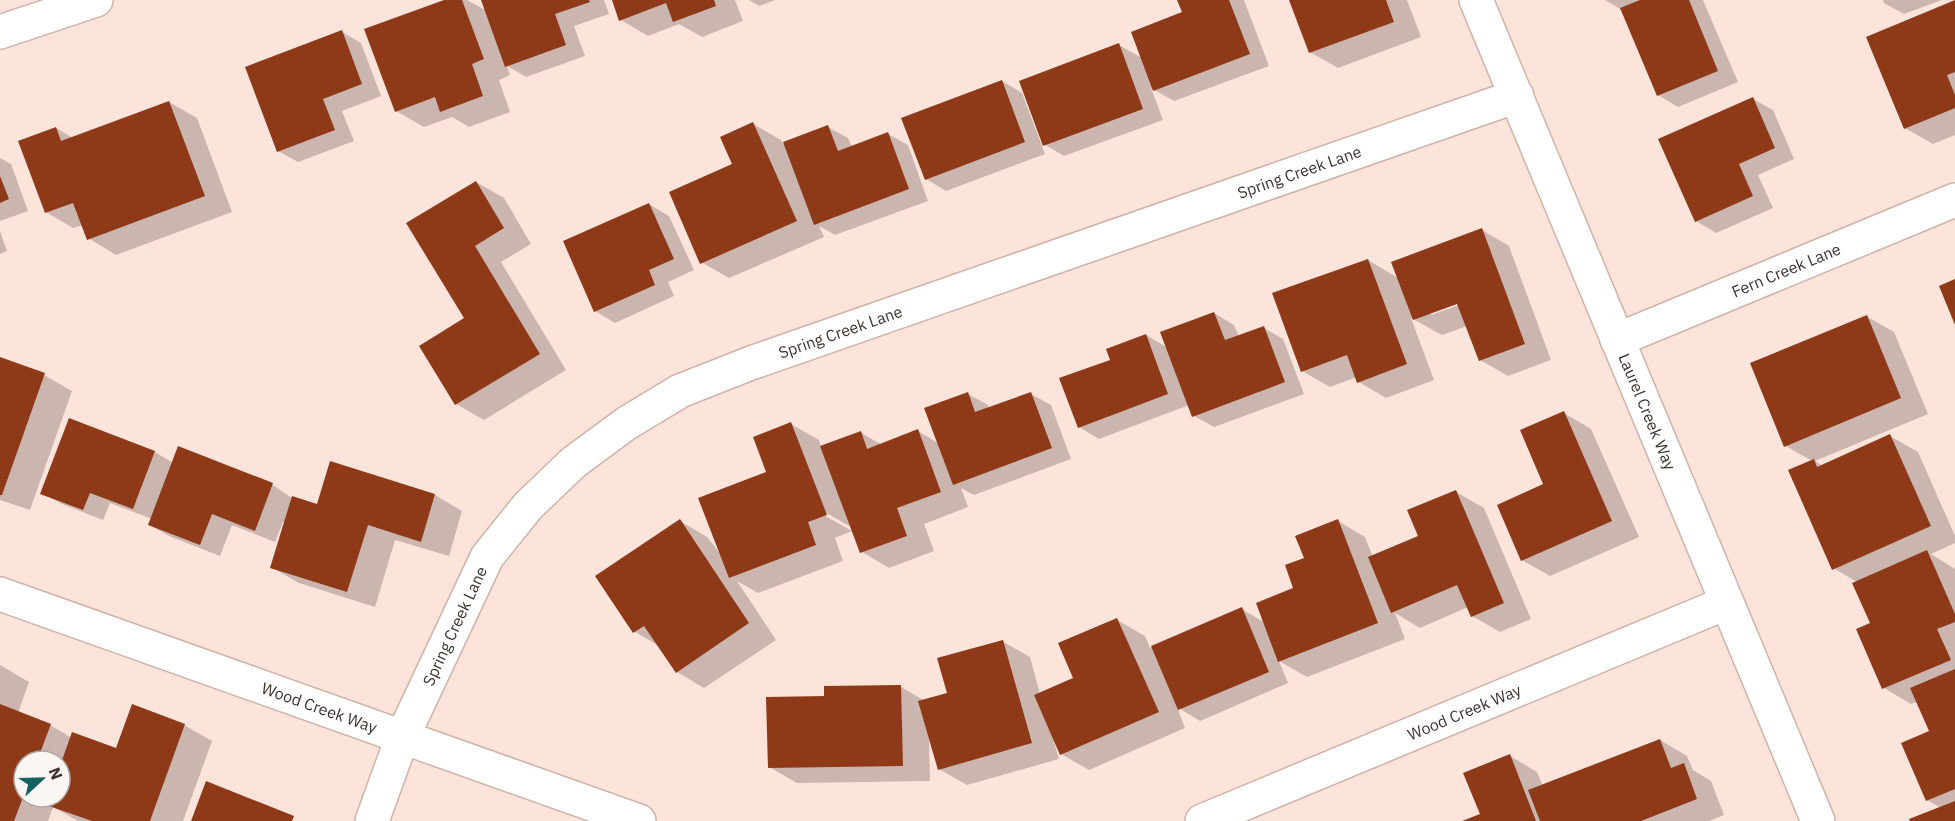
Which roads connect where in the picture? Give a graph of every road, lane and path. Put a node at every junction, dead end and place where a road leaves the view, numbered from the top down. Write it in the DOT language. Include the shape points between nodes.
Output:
graph roads {
  1 [pos="96,0"];
  2 [pos="1476,0"];
  3 [pos="0,32"];
  4 [pos="1517,96"];
  5 [pos="1955,200"];
  6 [pos="1617,340"];
  7 [pos="0,594"];
  8 [pos="1726,603"];
  9 [pos="402,738"];
  10 [pos="372,821"];
  11 [pos="639,821"];
  12 [pos="1202,821"];
  13 [pos="1818,821"];
  1 -- 3 [label="street"];
  2 -- 4 [label="street, Laurel Creek Way"];
  4 -- 6 [label="street, Laurel Creek Way"];
  4 -- 9 [label="street, Spring Creek Lane" via="680,390 574,462 514,523 488,556"];
  5 -- 6 [label="street, Fern Creek Lane"];
  6 -- 8 [label="street, Laurel Creek Way"];
  7 -- 9 [label="street, Wood Creek Way"];
  8 -- 12 [label="street, Wood Creek Way"];
  8 -- 13 [label="street, Laurel Creek Way"];
  9 -- 10 [label="street, Spring Creek Lane"];
  9 -- 11 [label="street, Wood Creek Way"];
}
